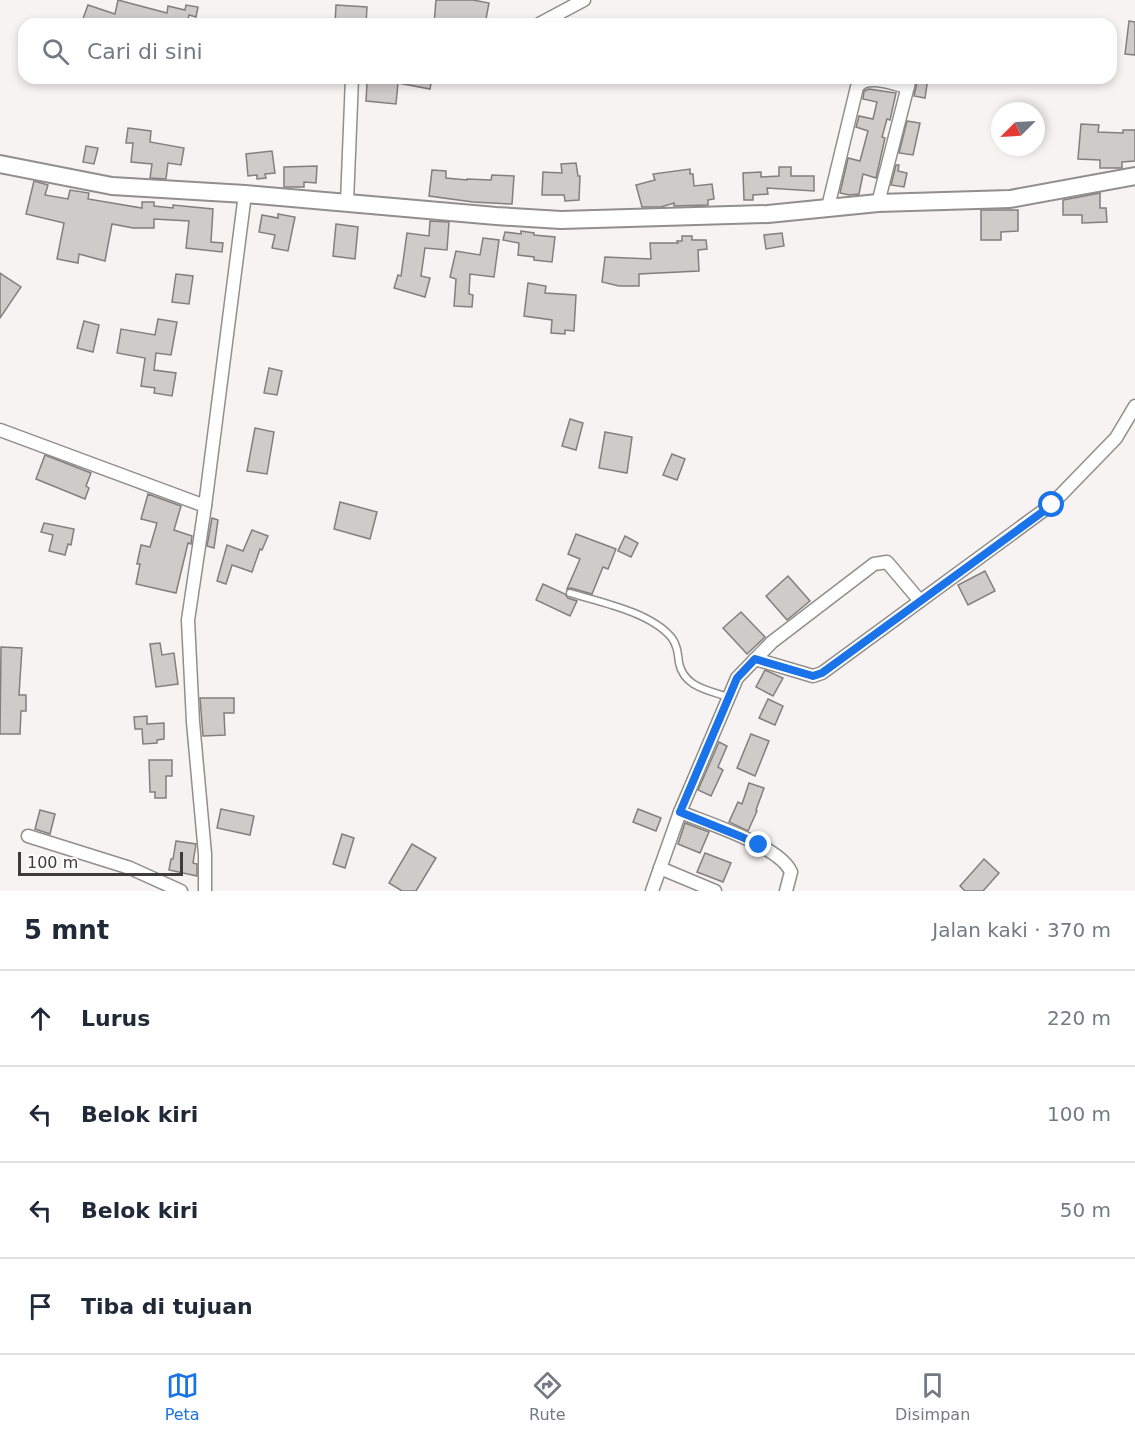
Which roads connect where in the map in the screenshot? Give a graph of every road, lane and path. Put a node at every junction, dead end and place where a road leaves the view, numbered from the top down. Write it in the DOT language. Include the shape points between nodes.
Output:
graph roads {
  1 [pos="584,0"];
  2 [pos="550,18"];
  3 [pos="352,84"];
  4 [pos="859,84"];
  5 [pos="908,84"];
  6 [pos="0,164"];
  7 [pos="1135,176"];
  8 [pos="245,194"];
  9 [pos="347,202"];
  10 [pos="878,203"];
  11 [pos="828,207"];
  12 [pos="1135,406"];
  13 [pos="0,430"];
  14 [pos="205,506"];
  15 [pos="570,593"];
  16 [pos="920,602"];
  17 [pos="755,659"];
  18 [pos="729,698"];
  19 [pos="680,812"];
  20 [pos="28,836"];
  21 [pos="660,868"];
  22 [pos="181,891"];
  23 [pos="204,891"];
  24 [pos="652,891"];
  25 [pos="715,891"];
  26 [pos="786,891"];
  1 -- 2 [label="street"];
  3 -- 9 [label="street"];
  4 -- 11 [label="street"];
  5 -- 10 [label="street"];
  6 -- 8 [label="street" via="112,186"];
  7 -- 10 [label="street" via="1010,199"];
  8 -- 9 [label="street"];
  8 -- 14 [label="street"];
  9 -- 11 [label="street" via="561,220 768,214"];
  10 -- 11 [label="street"];
  12 -- 16 [label="street" via="1116,438 1052,505"];
  13 -- 14 [label="street"];
  14 -- 23 [label="street" via="188,621 205,854"];
  15 -- 18 [label="lane" via="648,620 675,643 681,672 687,681"];
  16 -- 17 [label="street" via="822,673 813,676"];
  16 -- 17 [label="street" via="887,562 874,564"];
  17 -- 18 [label="street" via="737,678"];
  18 -- 19 [label="street"];
  19 -- 21 [label="street"];
  19 -- 26 [label="street" via="750,840 783,861 791,872"];
  20 -- 22 [label="street" via="130,868"];
  21 -- 24 [label="street"];
  21 -- 25 [label="street"];
}
